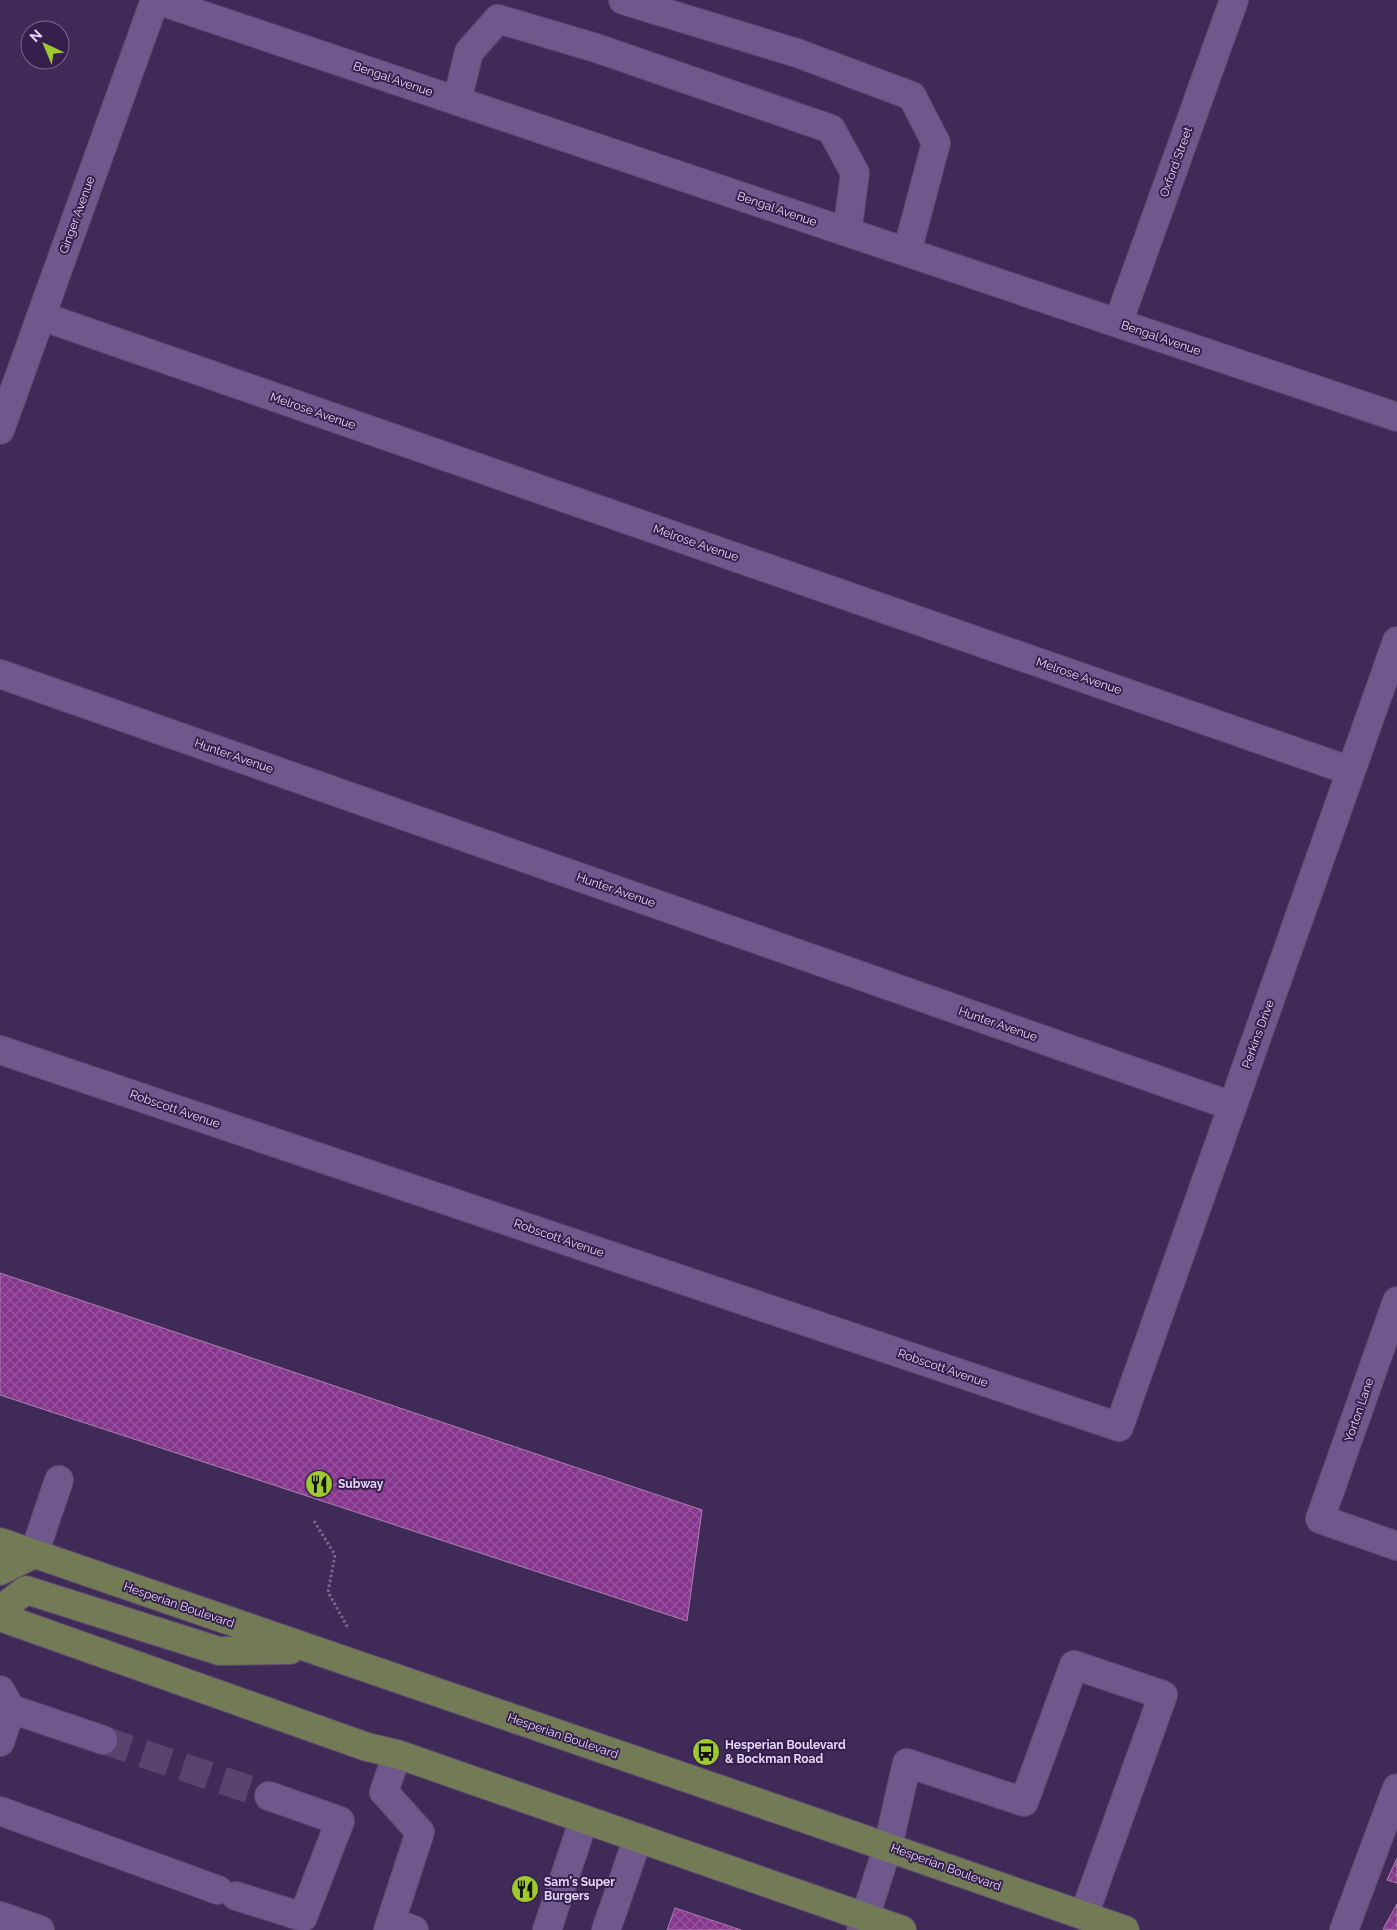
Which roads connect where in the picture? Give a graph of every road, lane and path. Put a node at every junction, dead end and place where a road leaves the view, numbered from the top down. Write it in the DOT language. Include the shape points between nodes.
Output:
graph roads {
  1 [pos="156,0"];
  2 [pos="623,0"];
  3 [pos="1234,0"];
  4 [pos="457,101"];
  5 [pos="847,232"];
  6 [pos="907,252"];
  7 [pos="41,316"];
  8 [pos="1118,323"];
  9 [pos="1397,417"];
  10 [pos="0,430"];
  11 [pos="1397,641"];
  12 [pos="0,674"];
  13 [pos="1351,771"];
  14 [pos="0,1050"];
  15 [pos="1232,1106"];
  16 [pos="1397,1301"];
  17 [pos="1119,1426"];
  18 [pos="59,1480"];
  19 [pos="314,1521"];
  20 [pos="0,1542"];
  21 [pos="1397,1546"];
  22 [pos="34,1554"];
  23 [pos="0,1571"];
  24 [pos="0,1610"];
  25 [pos="0,1617"];
  26 [pos="350,1632"];
  27 [pos="306,1649"];
  28 [pos="6,1700"];
  29 [pos="103,1740"];
  30 [pos="0,1742"];
  31 [pos="397,1754"];
  32 [pos="1397,1788"];
  33 [pos="269,1796"];
  34 [pos="0,1811"];
  35 [pos="584,1819"];
  36 [pos="638,1838"];
  37 [pos="888,1846"];
  38 [pos="1084,1915"];
  39 [pos="0,1916"];
  40 [pos="306,1923"];
  41 [pos="864,1924"];
  42 [pos="398,1927"];
  43 [pos="40,1930"];
  44 [pos="547,1930"];
  45 [pos="606,1930"];
  46 [pos="902,1930"];
  47 [pos="1125,1930"];
  48 [pos="1344,1930"];
  1 -- 4 [label="street, Bengal Avenue"];
  1 -- 7 [label="street, Ginger Avenue"];
  2 -- 6 [label="street" via="797,53 912,96 936,143"];
  3 -- 8 [label="street, Oxford Street"];
  4 -- 5 [label="street, Bengal Avenue"];
  4 -- 5 [label="street" via="468,52 498,19 596,48 831,129 855,173"];
  5 -- 6 [label="street, Bengal Avenue"];
  6 -- 8 [label="street, Bengal Avenue"];
  7 -- 10 [label="street, Ginger Avenue"];
  7 -- 13 [label="street, Melrose Avenue"];
  8 -- 9 [label="street, Bengal Avenue"];
  11 -- 13 [label="street, Perkins Drive"];
  12 -- 15 [label="street, Hunter Avenue"];
  13 -- 15 [label="street, Perkins Drive"];
  14 -- 17 [label="street, Robscott Avenue"];
  15 -- 17 [label="street, Perkins Drive"];
  16 -- 21 [label="street, Yorton Lane" via="1320,1519"];
  18 -- 22 [label="street"];
  19 -- 26 [label="path" via="335,1555 328,1592"];
  20 -- 22 [label="main road, Hesperian Boulevard"];
  22 -- 23 [label="main road"];
  22 -- 27 [label="main road, Hesperian Boulevard"];
  24 -- 27 [label="main road" via="26,1590 219,1651"];
  25 -- 31 [label="main road" via="367,1747"];
  27 -- 37 [label="main road, Hesperian Boulevard"];
  28 -- 29 [label="street"];
  28 -- 30 [label="street"];
  31 -- 35 [label="main road"];
  31 -- 42 [label="street" via="384,1792 420,1832"];
  32 -- 48 [label="street"];
  33 -- 40 [label="street" via="340,1821"];
  34 -- 40 [label="street"];
  35 -- 36 [label="main road"];
  35 -- 44 [label="street"];
  36 -- 41 [label="main road"];
  36 -- 45 [label="street"];
  37 -- 38 [label="main road, Hesperian Boulevard"];
  37 -- 38 [label="street" via="907,1763 1024,1802 1074,1665 1163,1695"];
  37 -- 41 [label="street"];
  38 -- 47 [label="main road, Hesperian Boulevard"];
  39 -- 43 [label="street"];
  41 -- 46 [label="main road"];
}
